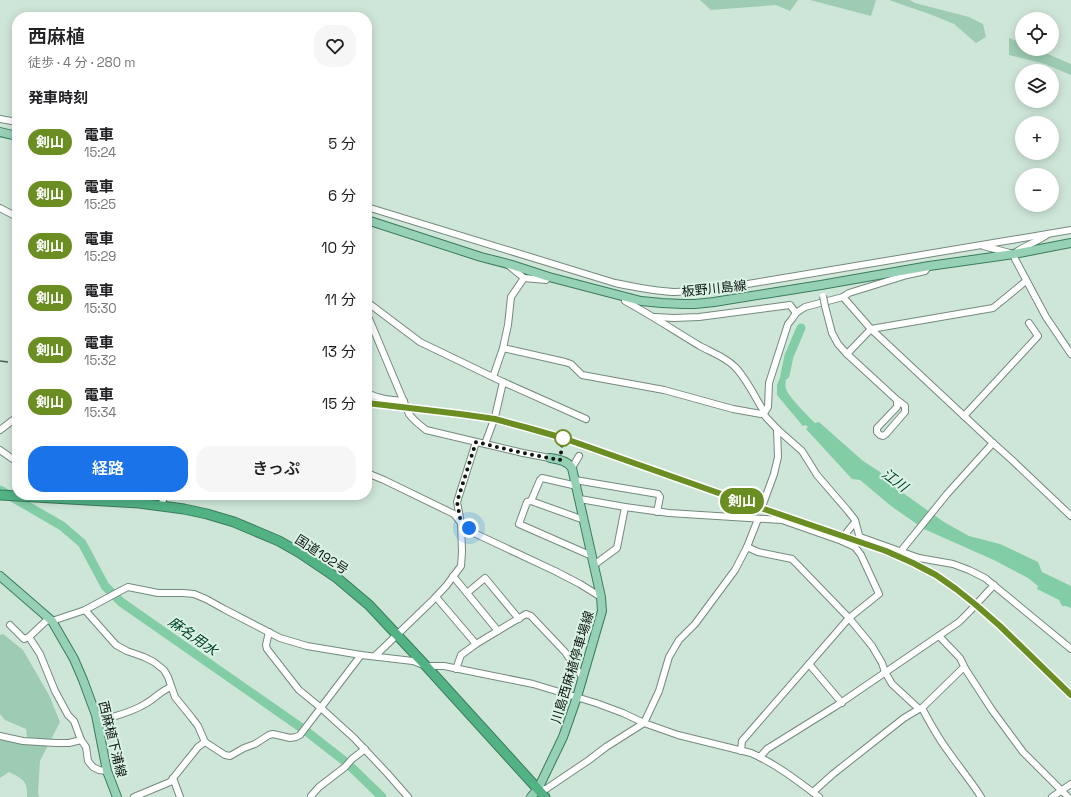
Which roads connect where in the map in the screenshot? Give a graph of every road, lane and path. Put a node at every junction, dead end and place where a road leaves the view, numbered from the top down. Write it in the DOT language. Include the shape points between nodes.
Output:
graph roads {
  1 [pos="0,119"];
  2 [pos="12,121"];
  3 [pos="0,132"];
  4 [pos="12,135"];
  5 [pos="0,208"];
  6 [pos="372,209"];
  7 [pos="12,214"];
  8 [pos="372,222"];
  9 [pos="1071,230"];
  10 [pos="1049,233"];
  11 [pos="1071,243"];
  12 [pos="979,245"];
  13 [pos="1056,246"];
  14 [pos="1071,247"];
  15 [pos="1014,254"];
  16 [pos="506,263"];
  17 [pos="929,266"];
  18 [pos="549,277"];
  19 [pos="524,278"];
  20 [pos="1026,281"];
  21 [pos="821,286"];
  22 [pos="843,297"];
  23 [pos="626,298"];
  24 [pos="372,306"];
  25 [pos="796,313"];
  26 [pos="653,316"];
  27 [pos="1029,323"];
  28 [pos="372,326"];
  29 [pos="871,329"];
  30 [pos="503,348"];
  31 [pos="846,354"];
  32 [pos="1071,354"];
  33 [pos="493,377"];
  34 [pos="504,382"];
  35 [pos="372,396"];
  36 [pos="898,400"];
  37 [pos="404,401"];
  38 [pos="764,414"];
  39 [pos="964,416"];
  40 [pos="586,419"];
  41 [pos="12,421"];
  42 [pos="777,429"];
  43 [pos="0,430"];
  44 [pos="476,442"];
  45 [pos="993,443"];
  46 [pos="485,444"];
  47 [pos="0,450"];
  48 [pos="579,456"];
  49 [pos="12,458"];
  50 [pos="550,458"];
  51 [pos="572,468"];
  52 [pos="372,476"];
  53 [pos="576,483"];
  54 [pos="0,495"];
  55 [pos="12,496"];
  56 [pos="580,499"];
  57 [pos="103,500"];
  58 [pos="163,500"];
  59 [pos="531,501"];
  60 [pos="763,504"];
  61 [pos="161,505"];
  62 [pos="625,507"];
  63 [pos="657,512"];
  64 [pos="1071,516"];
  65 [pos="758,519"];
  66 [pos="584,520"];
  67 [pos="855,522"];
  68 [pos="461,523"];
  69 [pos="847,532"];
  70 [pos="860,537"];
  71 [pos="842,541"];
  72 [pos="746,547"];
  73 [pos="901,551"];
  74 [pos="592,556"];
  75 [pos="594,565"];
  76 [pos="0,576"];
  77 [pos="453,576"];
  78 [pos="994,585"];
  79 [pos="467,593"];
  80 [pos="436,597"];
  81 [pos="602,597"];
  82 [pos="85,610"];
  83 [pos="849,618"];
  84 [pos="519,619"];
  85 [pos="52,621"];
  86 [pos="10,625"];
  87 [pos="498,631"];
  88 [pos="269,632"];
  89 [pos="397,635"];
  90 [pos="939,636"];
  91 [pos="29,637"];
  92 [pos="476,644"];
  93 [pos="1071,649"];
  94 [pos="361,655"];
  95 [pos="375,656"];
  96 [pos="809,664"];
  97 [pos="426,666"];
  98 [pos="964,667"];
  99 [pos="456,669"];
  100 [pos="885,672"];
  101 [pos="583,678"];
  102 [pos="171,687"];
  103 [pos="577,697"];
  104 [pos="842,702"];
  105 [pos="321,708"];
  106 [pos="920,709"];
  107 [pos="98,722"];
  108 [pos="644,723"];
  109 [pos="0,736"];
  110 [pos="81,740"];
  111 [pos="204,742"];
  112 [pos="365,749"];
  113 [pos="741,750"];
  114 [pos="760,757"];
  115 [pos="107,771"];
  116 [pos="173,778"];
  117 [pos="1071,784"];
  118 [pos="538,789"];
  119 [pos="1061,790"];
  120 [pos="813,792"];
  121 [pos="117,797"];
  122 [pos="134,797"];
  123 [pos="180,797"];
  124 [pos="311,797"];
  125 [pos="408,797"];
  126 [pos="531,797"];
  127 [pos="545,797"];
  128 [pos="820,797"];
  129 [pos="981,797"];
  130 [pos="1052,797"];
  131 [pos="1068,797"];
  1 -- 2 [label="street"];
  3 -- 4 [label="main road"];
  5 -- 7 [label="street"];
  6 -- 12 [label="street" via="615,283 674,292 718,289"];
  8 -- 16 [label="main road, 板野川島線"];
  9 -- 10 [label="street"];
  10 -- 12 [label="street"];
  10 -- 15 [label="street"];
  11 -- 13 [label="main road, 板野川島線"];
  12 -- 15 [label="street"];
  13 -- 14 [label="street"];
  13 -- 15 [label="main road, 板野川島線"];
  15 -- 17 [label="main road, 板野川島線"];
  15 -- 20 [label="street"];
  16 -- 18 [label="main road, 板野川島線"];
  16 -- 19 [label="street"];
  17 -- 21 [label="main road, 板野川島線"];
  17 -- 22 [label="street" via="926,271 849,293"];
  18 -- 19 [label="street" via="546,280"];
  18 -- 23 [label="main road, 板野川島線"];
  19 -- 30 [label="street" via="511,297"];
  20 -- 29 [label="street" via="993,308"];
  20 -- 32 [label="street" via="1053,329"];
  21 -- 23 [label="main road, 板野川島線" via="695,304"];
  21 -- 31 [label="street, bridge" via="832,333"];
  22 -- 25 [label="street" via="809,305"];
  22 -- 29 [label="street"];
  23 -- 26 [label="street" via="625,301"];
  24 -- 33 [label="street" via="420,342"];
  25 -- 26 [label="street" via="790,305 699,317"];
  25 -- 38 [label="street" via="788,324 768,383 768,407"];
  26 -- 38 [label="street" via="735,367"];
  27 -- 39 [label="street" via="1038,336"];
  28 -- 37 [label="street"];
  29 -- 31 [label="street"];
  29 -- 39 [label="street"];
  30 -- 33 [label="street"];
  30 -- 38 [label="street" via="571,364 582,375 664,390 733,409"];
  31 -- 36 [label="street"];
  33 -- 34 [label="street"];
  34 -- 40 [label="street"];
  34 -- 46 [label="street"];
  35 -- 37 [label="street"];
  36 -- 36 [label="street" via="905,406 906,412 886,434 880,435 877,428 897,407"];
  37 -- 44 [label="street" via="411,418 426,430"];
  38 -- 42 [label="street"];
  39 -- 45 [label="street"];
  41 -- 43 [label="street"];
  42 -- 60 [label="street" via="778,457"];
  42 -- 67 [label="street" via="802,451 817,475"];
  44 -- 46 [label="street"];
  44 -- 68 [label="street" via="457,502"];
  45 -- 64 [label="street"];
  45 -- 73 [label="street" via="934,509"];
  46 -- 50 [label="street"];
  47 -- 49 [label="street"];
  48 -- 51 [label="street"];
  50 -- 51 [label="main road" via="570,464"];
  51 -- 53 [label="main road, 川島西麻植停車場線"];
  52 -- 68 [label="street" via="454,514"];
  53 -- 56 [label="main road, 川島西麻植停車場線"];
  53 -- 59 [label="street" via="542,478"];
  53 -- 63 [label="street" via="658,494 660,496"];
  54 -- 55 [label="highway, 国道192号"];
  56 -- 62 [label="street"];
  56 -- 66 [label="main road, 川島西麻植停車場線"];
  57 -- 61 [label="highway, 国道192号"];
  58 -- 61 [label="street"];
  59 -- 66 [label="street"];
  59 -- 74 [label="street" via="527,502 519,524"];
  61 -- 89 [label="highway, 国道192号" via="234,522 300,553 354,592"];
  62 -- 63 [label="street"];
  62 -- 75 [label="street" via="617,548"];
  63 -- 65 [label="street"];
  65 -- 71 [label="street" via="782,520"];
  65 -- 72 [label="street"];
  66 -- 74 [label="main road, 川島西麻植停車場線"];
  67 -- 69 [label="street"];
  67 -- 70 [label="street"];
  68 -- 77 [label="street" via="461,566"];
  68 -- 81 [label="street" via="476,534 561,574"];
  69 -- 70 [label="street"];
  69 -- 71 [label="street"];
  70 -- 73 [label="street"];
  71 -- 83 [label="street" via="855,547 861,555 879,594"];
  72 -- 83 [label="street" via="792,559"];
  72 -- 108 [label="street" via="735,570 679,640 669,657 659,691"];
  73 -- 78 [label="street" via="919,558 953,564 985,578"];
  74 -- 75 [label="main road, 川島西麻植停車場線"];
  75 -- 81 [label="main road, 川島西麻植停車場線"];
  76 -- 85 [label="main road, 西麻植下浦線"];
  77 -- 79 [label="street"];
  77 -- 80 [label="street"];
  78 -- 90 [label="street" via="965,616"];
  78 -- 93 [label="street"];
  79 -- 84 [label="street" via="485,578"];
  79 -- 87 [label="street"];
  80 -- 89 [label="street"];
  80 -- 92 [label="street"];
  81 -- 101 [label="main road, 川島西麻植停車場線" via="602,611"];
  82 -- 85 [label="street"];
  82 -- 88 [label="street" via="128,588 158,593 194,594"];
  82 -- 102 [label="street" via="116,645 154,662 164,670"];
  83 -- 96 [label="street"];
  83 -- 100 [label="street" via="872,646"];
  84 -- 87 [label="street"];
  84 -- 101 [label="street" via="526,614 531,616 565,652"];
  85 -- 91 [label="street" via="48,620"];
  85 -- 107 [label="main road, 西麻植下浦線" via="77,666"];
  86 -- 91 [label="street" via="24,640"];
  87 -- 92 [label="street"];
  88 -- 94 [label="street" via="307,646"];
  88 -- 105 [label="street" via="267,649 299,690"];
  89 -- 95 [label="street"];
  89 -- 97 [label="highway, 国道192号"];
  90 -- 98 [label="street" via="960,658"];
  90 -- 100 [label="street"];
  91 -- 110 [label="street" via="40,654 68,715 74,721"];
  92 -- 99 [label="street" via="461,655"];
  94 -- 95 [label="street"];
  94 -- 105 [label="street"];
  95 -- 97 [label="street" via="413,661"];
  96 -- 104 [label="street"];
  96 -- 113 [label="street" via="742,741"];
  97 -- 99 [label="street"];
  97 -- 118 [label="highway, 国道192号"];
  98 -- 106 [label="street"];
  98 -- 119 [label="street" via="1023,752"];
  99 -- 103 [label="street" via="533,684"];
  100 -- 104 [label="street"];
  100 -- 106 [label="street" via="892,684"];
  101 -- 103 [label="main road, 川島西麻植停車場線"];
  102 -- 107 [label="street" via="146,704"];
  102 -- 111 [label="street" via="177,700 198,726"];
  103 -- 108 [label="street"];
  103 -- 118 [label="main road, 川島西麻植停車場線" via="563,737"];
  104 -- 114 [label="street" via="767,749"];
  105 -- 111 [label="street" via="296,737 269,735 230,756"];
  105 -- 112 [label="street"];
  106 -- 120 [label="street" via="904,718"];
  106 -- 129 [label="street"];
  107 -- 115 [label="main road, 西麻植下浦線"];
  108 -- 113 [label="street" via="678,735"];
  108 -- 118 [label="street" via="546,790"];
  109 -- 110 [label="street" via="23,741 55,743"];
  110 -- 115 [label="street" via="86,747 88,761 93,767"];
  111 -- 116 [label="street"];
  112 -- 124 [label="street" via="345,768 318,787"];
  112 -- 125 [label="street"];
  113 -- 114 [label="street"];
  114 -- 120 [label="street"];
  115 -- 121 [label="main road, 西麻植下浦線"];
  116 -- 122 [label="street" via="170,782"];
  116 -- 123 [label="street"];
  117 -- 119 [label="street"];
  118 -- 126 [label="main road, 川島西麻植停車場線"];
  118 -- 127 [label="highway, 国道192号"];
  119 -- 130 [label="street"];
  119 -- 131 [label="street"];
  120 -- 128 [label="street"];
}
